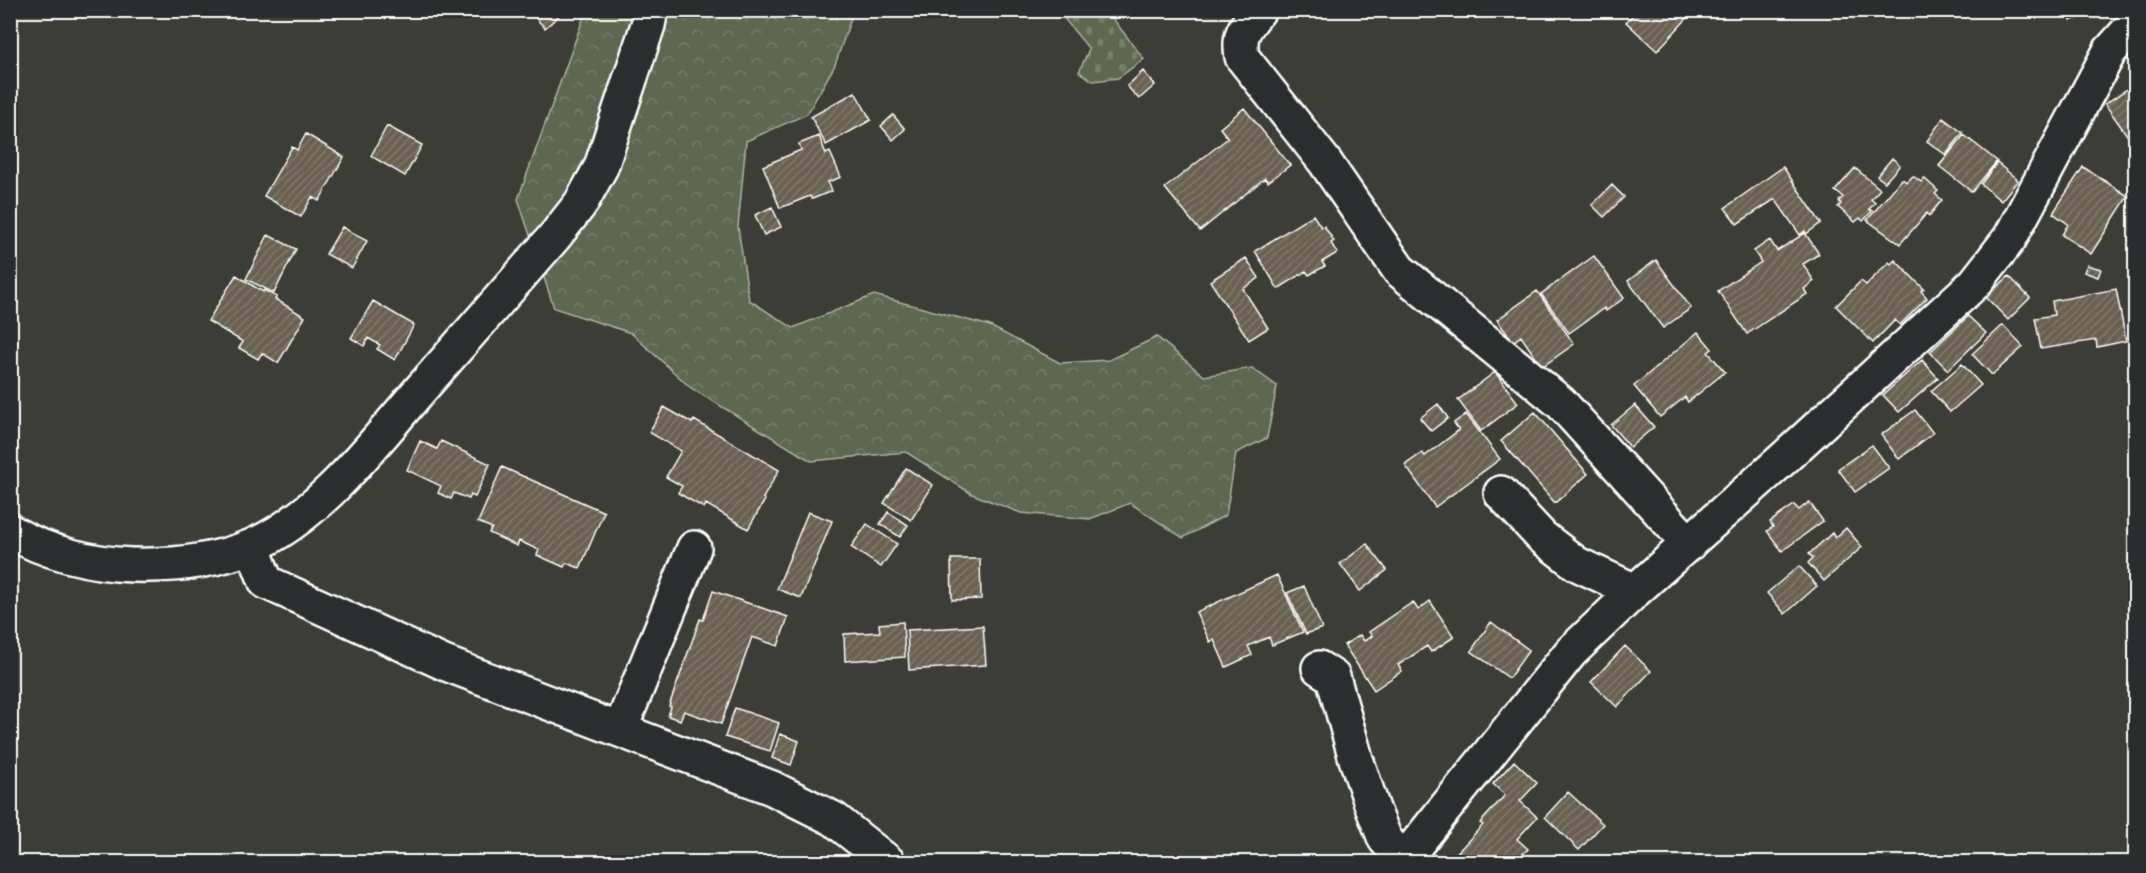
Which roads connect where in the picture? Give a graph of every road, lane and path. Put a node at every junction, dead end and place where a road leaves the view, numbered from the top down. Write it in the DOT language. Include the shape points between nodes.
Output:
graph roads {
  1 [pos="651,10"];
  2 [pos="1259,10"];
  3 [pos="2136,22"];
  4 [pos="1501,493"];
  5 [pos="10,531"];
  6 [pos="1689,544"];
  7 [pos="252,546"];
  8 [pos="694,548"];
  9 [pos="1635,591"];
  10 [pos="1319,668"];
  11 [pos="620,730"];
  12 [pos="888,862"];
  13 [pos="1403,862"];
  1 -- 7 [label="street" via="601,167 581,203 320,501"];
  2 -- 6 [label="street" via="1242,32 1242,57 1325,162 1399,270 1561,403"];
  3 -- 6 [label="street" via="2110,51 2010,238 1976,284"];
  4 -- 9 [label="street" via="1542,537 1577,564"];
  5 -- 7 [label="street" via="64,555 114,564 167,566"];
  6 -- 9 [label="street"];
  7 -- 11 [label="street" via="266,582 444,663"];
  8 -- 11 [label="street"];
  9 -- 13 [label="street" via="1571,652"];
  10 -- 13 [label="street" via="1333,677 1373,809 1385,839"];
  11 -- 12 [label="street" via="772,788 834,819"];
}
